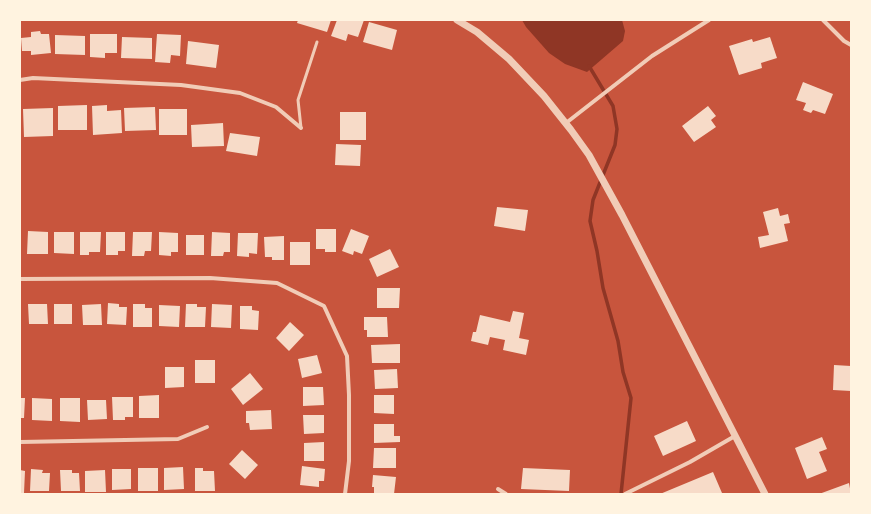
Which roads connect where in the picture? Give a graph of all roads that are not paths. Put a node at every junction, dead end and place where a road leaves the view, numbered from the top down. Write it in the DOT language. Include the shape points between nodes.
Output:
graph roads {
  1 [pos="457,20"];
  2 [pos="709,20"];
  3 [pos="823,20"];
  4 [pos="317,42"];
  5 [pos="851,45"];
  6 [pos="20,80"];
  7 [pos="566,123"];
  8 [pos="301,128"];
  9 [pos="20,279"];
  10 [pos="207,427"];
  11 [pos="735,436"];
  12 [pos="20,442"];
  13 [pos="498,489"];
  14 [pos="345,494"];
  15 [pos="506,494"];
  16 [pos="626,494"];
  17 [pos="765,494"];
  1 -- 7 [label="street" via="477,32 509,58"];
  2 -- 7 [label="street" via="652,56"];
  3 -- 5 [label="street"];
  4 -- 8 [label="lane" via="298,100"];
  6 -- 8 [label="street" via="33,78 181,85 240,94 276,107"];
  7 -- 11 [label="street" via="589,155 622,215"];
  9 -- 14 [label="street" via="210,278 270,283 324,306 347,356 349,461"];
  10 -- 12 [label="street" via="178,439"];
  11 -- 16 [label="street"];
  11 -- 17 [label="street"];
  13 -- 15 [label="street"];
}
